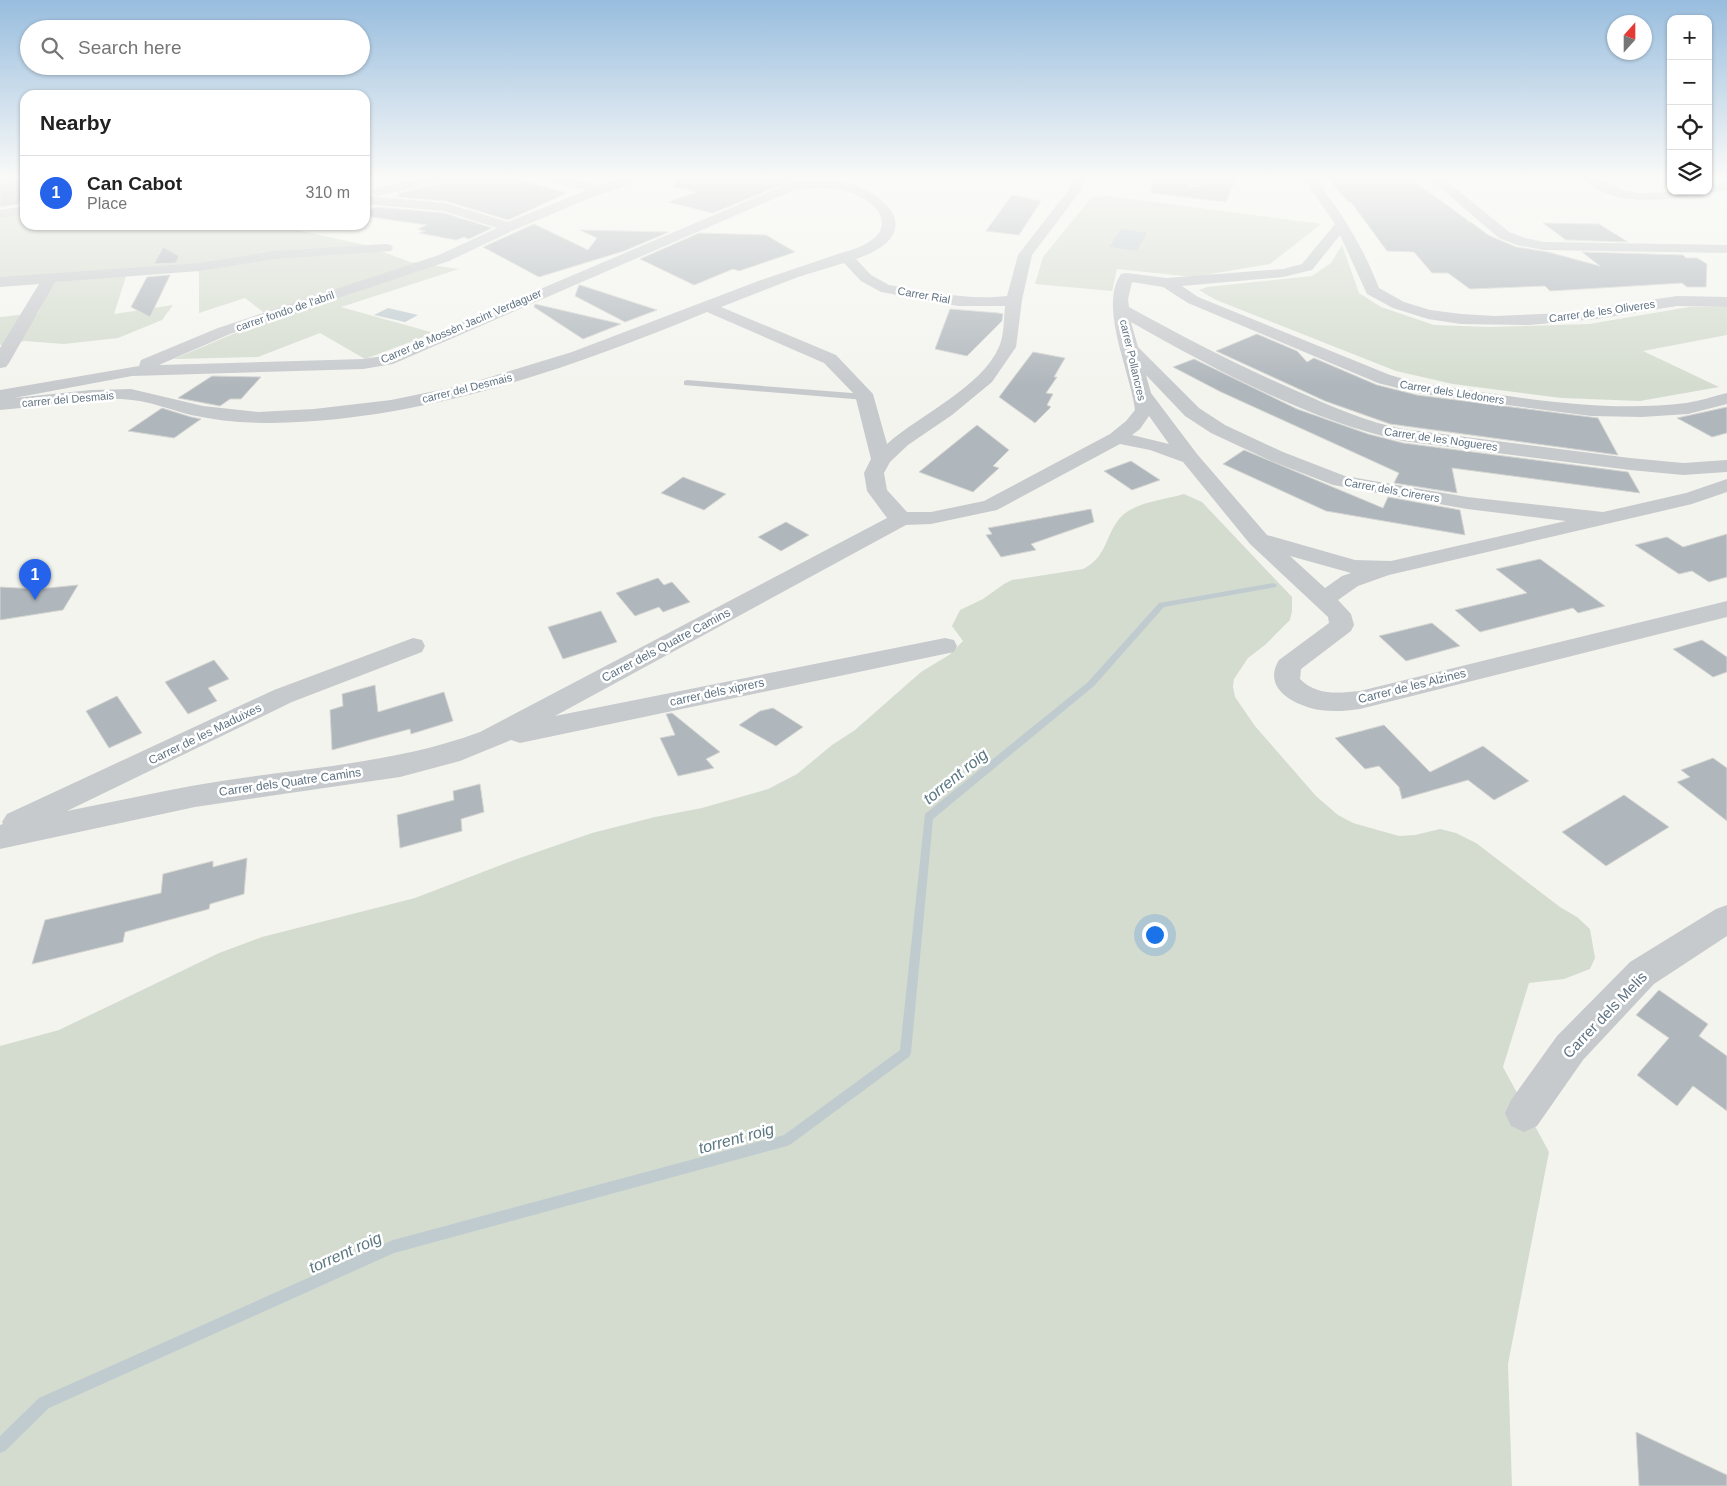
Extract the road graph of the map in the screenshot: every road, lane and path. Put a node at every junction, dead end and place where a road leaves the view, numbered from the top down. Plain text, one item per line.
1 (466, 247) edge
2 (648, 247) edge
3 (867, 247) edge
4 (1031, 247) edge
5 (1324, 247) edge
6 (1353, 247) edge
7 (1626, 247) edge
8 (386, 248) dead end
9 (1727, 249) edge
10 (846, 256) junction
11 (50, 278) junction
12 (0, 282) edge
13 (1167, 283) junction
14 (1014, 300) junction
15 (1727, 302) edge
16 (708, 307) junction
17 (1122, 310) junction
18 (1129, 349) junction
19 (0, 363) edge
20 (132, 371) junction
21 (687, 383) dead end
22 (0, 394) edge
23 (1142, 394) junction
24 (865, 397) junction
25 (1727, 398) edge
26 (0, 404) edge
27 (871, 421) junction
28 (921, 428) junction
29 (1117, 438) junction
30 (1190, 458) junction
31 (881, 459) junction
32 (1727, 466) edge
33 (1727, 485) edge
34 (1605, 518) junction
35 (902, 519) junction
36 (1258, 539) junction
37 (1391, 568) junction
38 (1324, 599) junction
39 (1727, 609) edge
40 (413, 646) dead end
41 (944, 646) dead end
42 (490, 739) junction
43 (0, 831) edge
44 (0, 837) edge
45 (1727, 918) edge
46 (1524, 1113) dead end

1 - 20 street, carrer fondo de l'abril
2 - 20 street, Carrer de Mossèn Jacint Verdaguer
3 - 10 street, Carrer de Mossèn Jacint Verdaguer
4 - 14 street
5 - 13 street, carrer Pollancres
6 - 15 street, Carrer de les Oliveres
7 - 9 street
8 - 11 street
10 - 14 street, Carrer Rial
10 - 16 street, Carrer de Mossèn Jacint Verdaguer
11 - 12 street
11 - 19 street
13 - 17 street, carrer Pollancres
13 - 25 street, Carrer dels Lledoners
14 - 28 street
16 - 24 street
16 - 26 street, carrer del Desmais
17 - 18 street, carrer Pollancres
17 - 32 street, Carrer de les Nogueres
18 - 23 street, carrer Pollancres
18 - 34 street, Carrer dels Cirerers
20 - 22 street, Carrer de Mossèn Jacint Verdaguer
21 - 24 lane
23 - 29 street, carrer Pollancres
23 - 30 street, Carrer de les Alzines
24 - 27 street
27 - 28 street
27 - 31 street
28 - 31 street
29 - 30 street, Carrer de les Alzines
29 - 35 street, carrer Pollancres
30 - 36 street, Carrer de les Alzines
31 - 35 street
33 - 34 street
34 - 37 street
35 - 42 street, Carrer dels Quatre Camins
36 - 37 street
36 - 38 street, Carrer de les Alzines
37 - 38 street
38 - 39 street, Carrer de les Alzines
40 - 43 street, Carrer de les Maduixes
41 - 42 street, carrer dels xiprers
42 - 44 street, Carrer dels Quatre Camins
45 - 46 street, Carrer dels Melis

